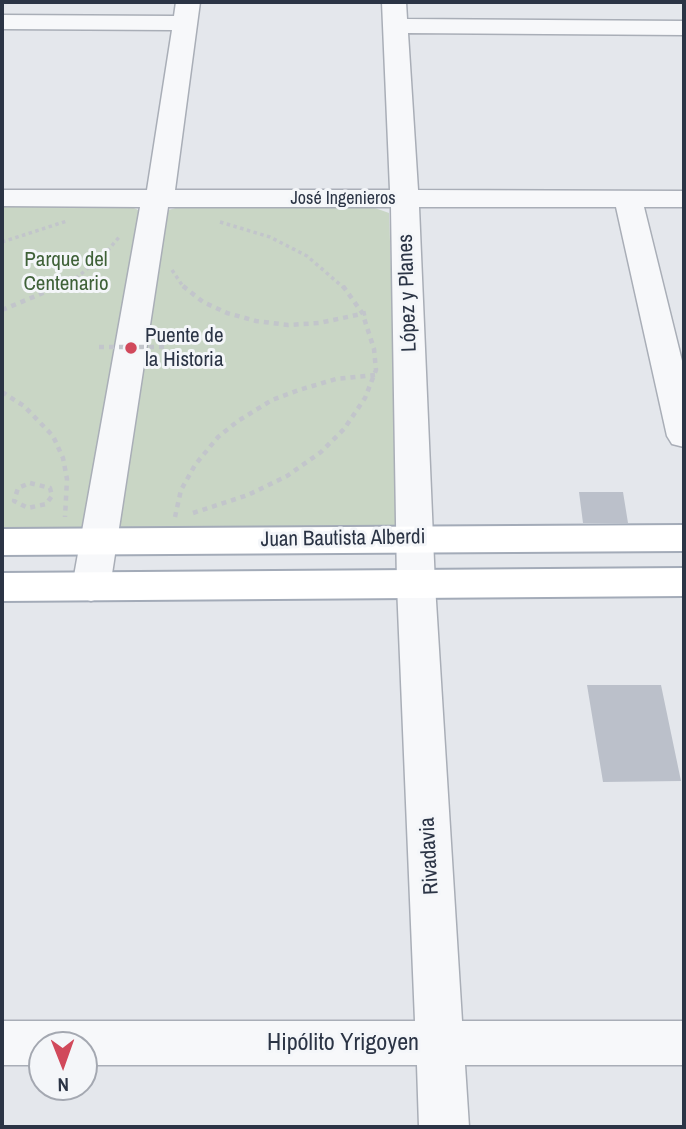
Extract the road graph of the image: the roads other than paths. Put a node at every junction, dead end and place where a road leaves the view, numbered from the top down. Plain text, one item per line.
1 (551, 2) edge
2 (186, 13) edge
3 (395, 14) edge
4 (2, 22) edge
5 (556, 27) junction
6 (684, 28) edge
7 (2, 198) edge
8 (157, 199) junction
9 (628, 199) junction
10 (684, 199) edge
11 (405, 200) junction
12 (679, 393) edge
13 (684, 436) edge
14 (415, 538) junction
15 (684, 538) edge
16 (2, 542) edge
17 (99, 542) junction
18 (684, 582) edge
19 (416, 585) junction
20 (2, 587) edge
21 (92, 587) junction
22 (2, 1043) edge
23 (684, 1043) edge
24 (440, 1044) junction
25 (444, 1127) edge

1 - 5 street
2 - 4 street
2 - 8 street
3 - 5 street
3 - 11 street, López y Planes
5 - 6 street
7 - 8 street, José Ingenieros
8 - 11 street, José Ingenieros
8 - 17 street
9 - 10 street, José Ingenieros
9 - 11 street, José Ingenieros
9 - 12 street
11 - 14 street, López y Planes
12 - 13 street
14 - 15 main road, Juan Bautista Alberdi
14 - 17 main road, Juan Bautista Alberdi
14 - 19 street, López y Planes
16 - 17 main road, Juan Bautista Alberdi
17 - 21 street
18 - 19 main road
19 - 21 main road
19 - 24 street, Rivadavia
20 - 21 main road
22 - 24 street, Hipólito Yrigoyen
23 - 24 street, Hipólito Yrigoyen
24 - 25 street, Rivadavia

